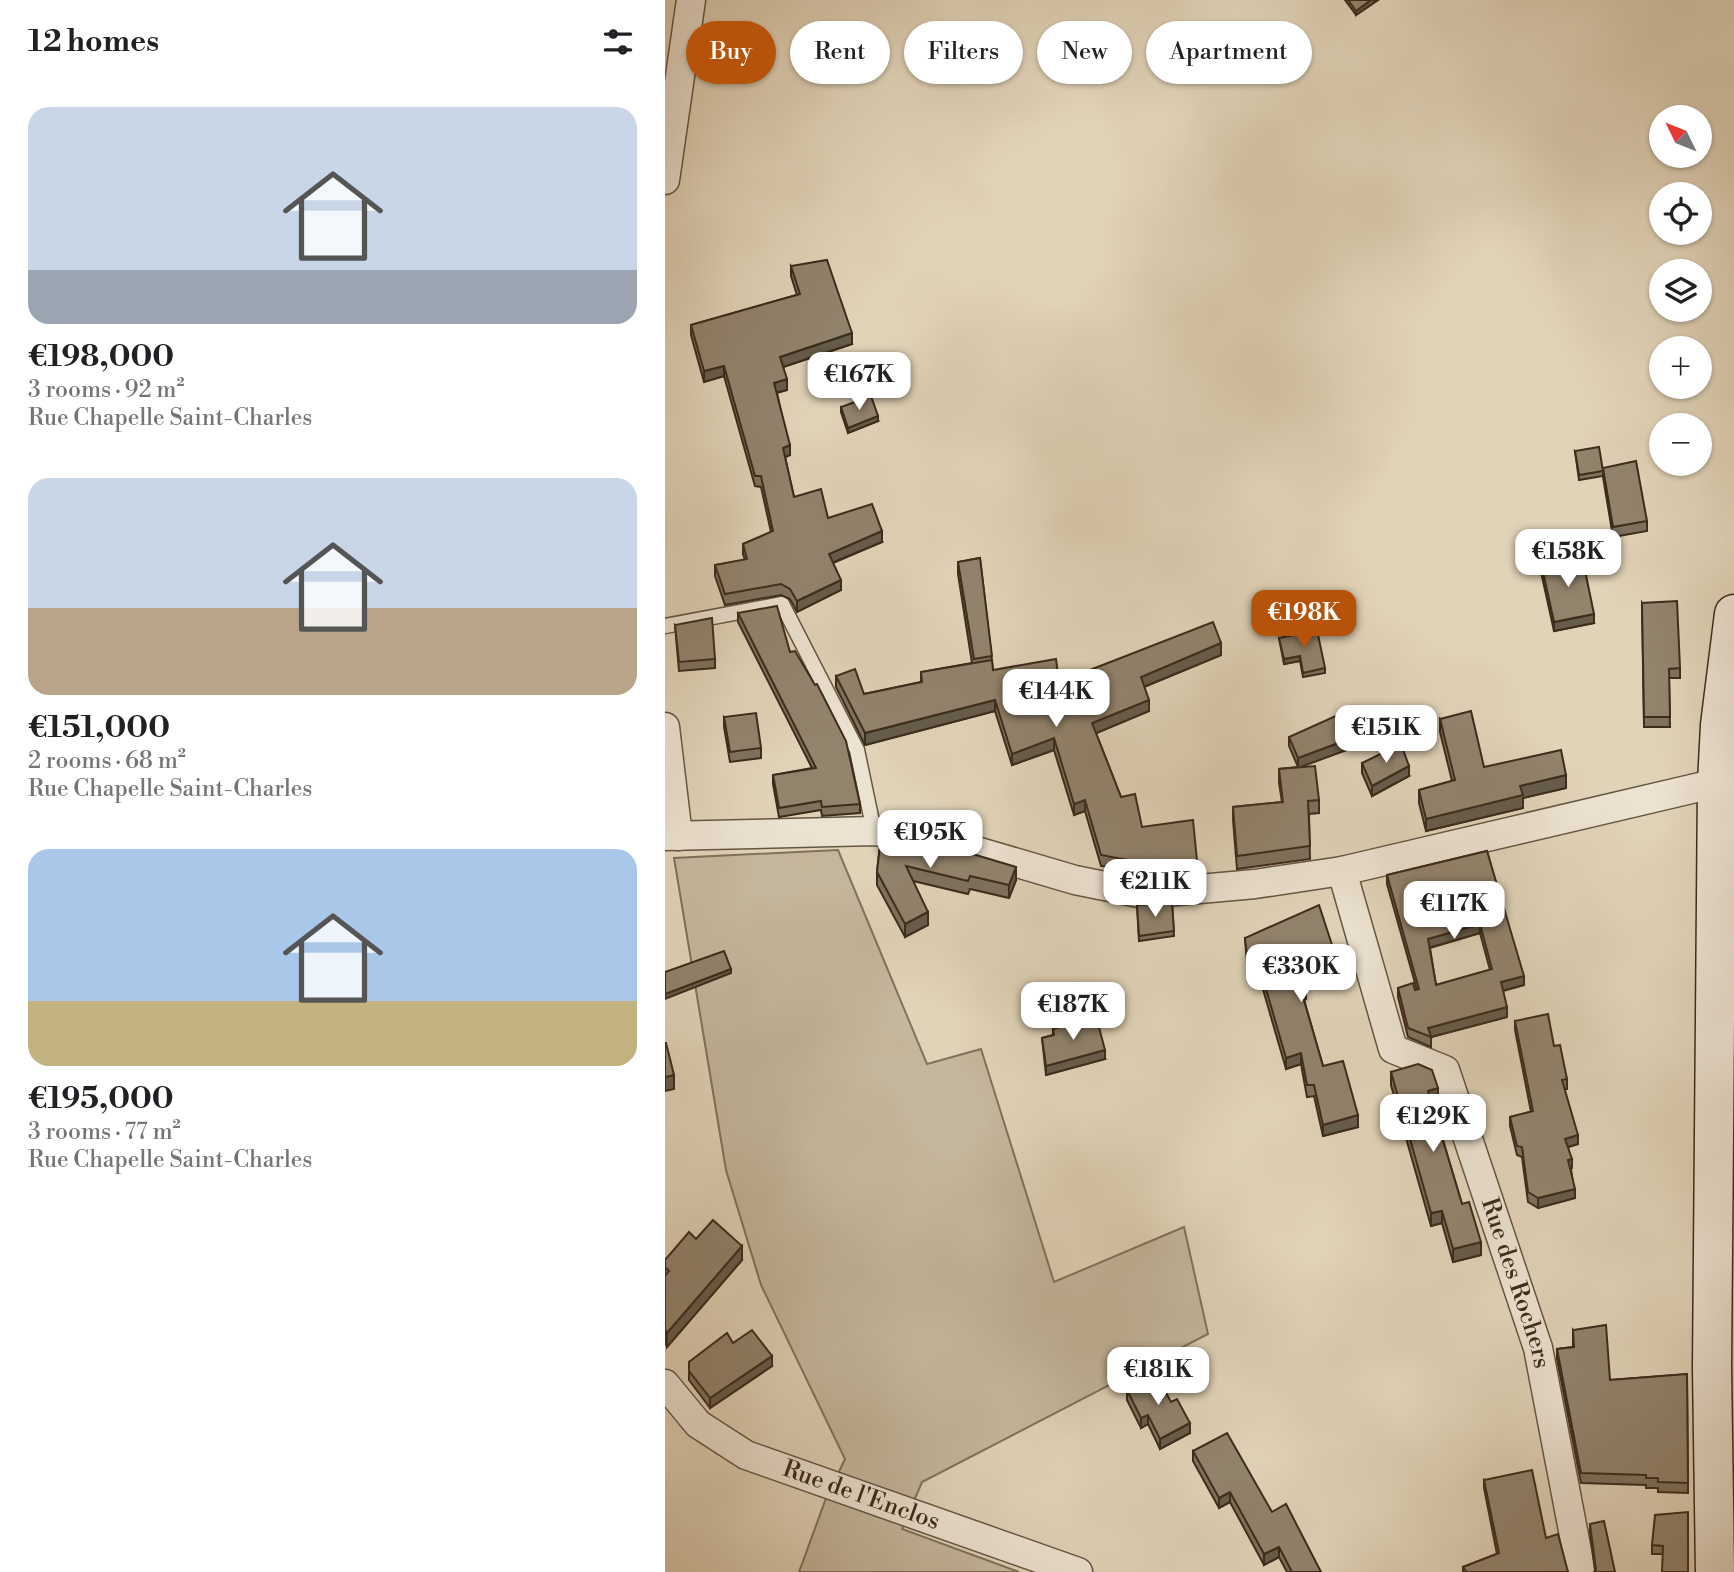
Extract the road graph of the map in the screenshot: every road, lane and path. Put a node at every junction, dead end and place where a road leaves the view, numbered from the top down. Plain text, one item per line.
1 (691, 0) edge
2 (665, 180) edge
3 (1734, 614) edge
4 (665, 626) edge
5 (665, 727) edge
6 (1717, 783) junction
7 (874, 831) junction
8 (671, 836) edge
9 (1342, 871) junction
10 (665, 1384) edge
11 (1078, 1572) edge
12 (1581, 1572) edge
13 (1715, 1572) edge

1 - 2 street
3 - 6 main road
4 - 7 lane
5 - 8 street
6 - 9 street
6 - 13 main road
7 - 8 street
7 - 9 street
9 - 12 street, Rue des Rochers
10 - 11 street, Rue de l'Enclos

